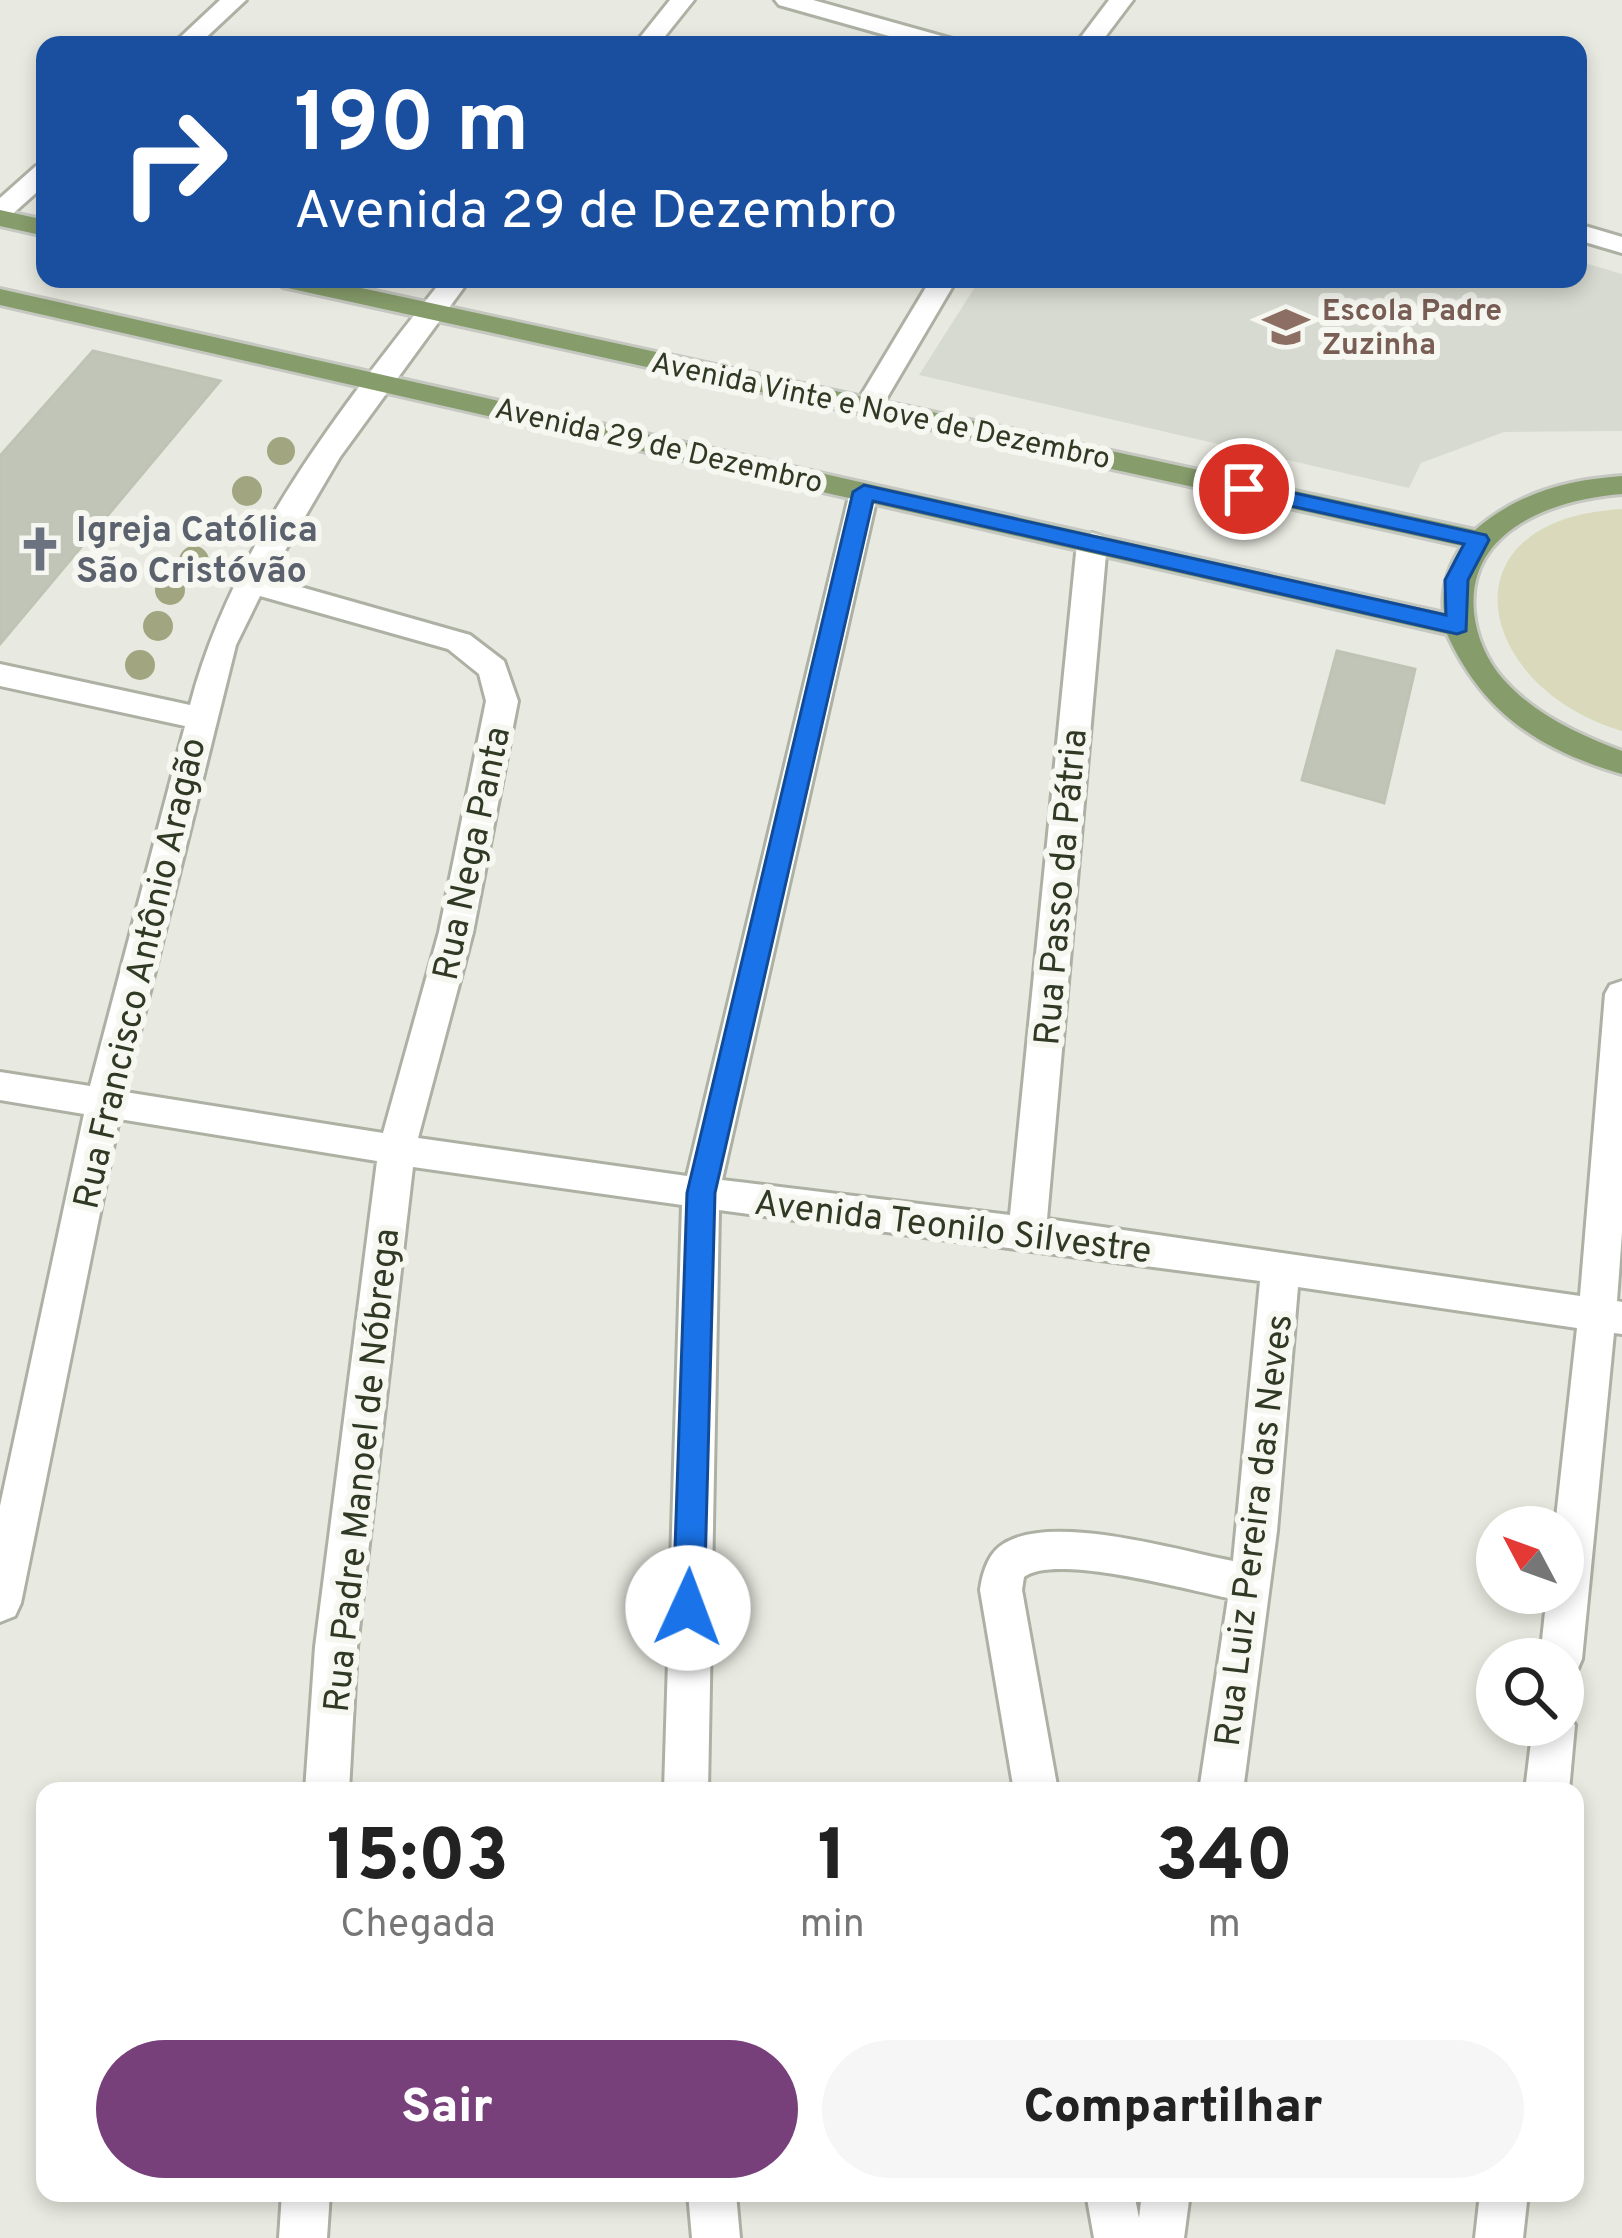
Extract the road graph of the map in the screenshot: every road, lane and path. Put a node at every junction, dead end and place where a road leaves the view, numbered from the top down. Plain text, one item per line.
1 (234, 0) edge
2 (682, 0) edge
3 (787, 0) edge
4 (1121, 0) edge
5 (194, 36) edge
6 (653, 36) edge
7 (916, 36) edge
8 (1094, 36) edge
9 (36, 180) edge
10 (0, 215) edge
11 (36, 225) edge
12 (1587, 235) edge
13 (1622, 245) edge
14 (325, 288) edge
15 (450, 288) edge
16 (939, 288) edge
17 (0, 297) edge
18 (431, 311) junction
19 (376, 381) junction
20 (868, 407) junction
21 (1622, 485) edge
22 (864, 492) junction
23 (1478, 540) junction
24 (1092, 543) junction
25 (250, 583) junction
26 (1457, 626) junction
27 (0, 676) edge
28 (199, 718) junction
29 (1622, 763) edge
30 (1622, 994) edge
31 (0, 1086) edge
32 (104, 1103) junction
33 (397, 1150) junction
34 (701, 1193) junction
35 (1027, 1232) junction
36 (1280, 1269) junction
37 (1610, 1317) edge
38 (1248, 1583) junction
39 (0, 1603) edge
40 (1564, 1638) edge
41 (1551, 1746) edge
42 (328, 1782) edge
43 (686, 1782) edge
44 (1034, 1782) edge
45 (1222, 1782) edge
46 (1547, 1782) edge
47 (305, 2202) edge
48 (713, 2202) edge
49 (1112, 2202) edge
50 (1165, 2202) edge
51 (1503, 2202) edge
52 (304, 2238) edge
53 (716, 2238) edge
54 (1118, 2238) edge
55 (1160, 2238) edge
56 (1499, 2238) edge

1 - 5 street
2 - 6 street
3 - 7 street
4 - 8 street
9 - 10 street
10 - 11 main road
12 - 13 street
14 - 18 main road, Avenida Vinte e Nove de Dezembro
15 - 18 street, Rua Francisco Antônio Aragão
16 - 20 street
17 - 19 main road, Avenida 29 de Dezembro
18 - 19 street, Rua Francisco Antônio Aragão
18 - 20 main road, Avenida Vinte e Nove de Dezembro
19 - 22 main road, Avenida 29 de Dezembro
19 - 25 street, Rua Francisco Antônio Aragão
20 - 23 main road, Avenida Vinte e Nove de Dezembro
21 - 23 main road
22 - 24 main road, Avenida 29 de Dezembro
22 - 34 street
23 - 26 main road
24 - 26 main road, Avenida 29 de Dezembro
24 - 35 street, Rua Passo da Pátria
25 - 28 street, Rua Francisco Antônio Aragão
25 - 33 street, Rua Nega Panta
26 - 29 main road
27 - 28 street
28 - 32 street, Rua Francisco Antônio Aragão
30 - 37 street
31 - 32 street, Avenida Teonilo Silvestre
32 - 33 street, Avenida Teonilo Silvestre
32 - 39 street, Rua Francisco Antônio Aragão
33 - 34 street, Avenida Teonilo Silvestre
33 - 42 street, Rua Padre Manoel de Nóbrega
34 - 35 street, Avenida Teonilo Silvestre
34 - 43 street
35 - 36 street, Avenida Teonilo Silvestre
36 - 37 street, Avenida Teonilo Silvestre
36 - 38 street, Rua Luiz Pereira das Neves
37 - 40 street
38 - 44 street
38 - 45 street, Rua Luiz Pereira das Neves
41 - 46 street
47 - 52 street
48 - 53 street
49 - 54 street
50 - 55 street
51 - 56 street

